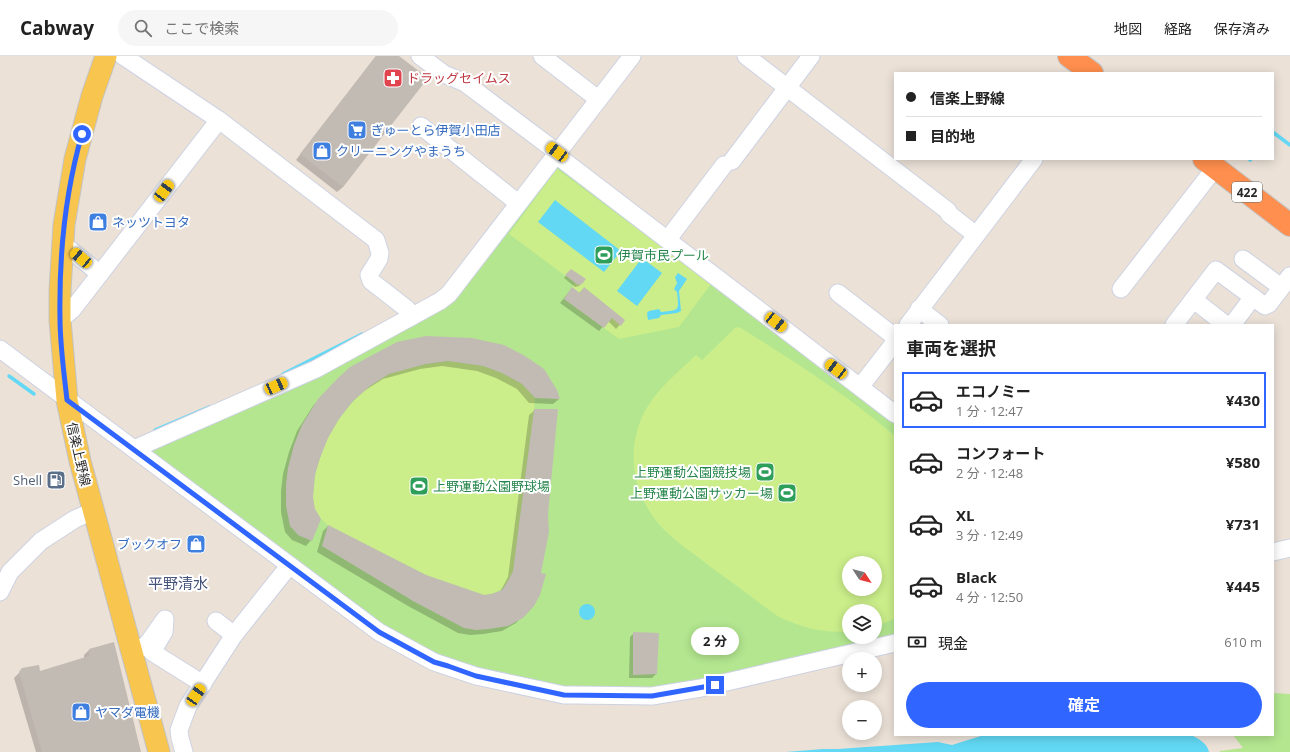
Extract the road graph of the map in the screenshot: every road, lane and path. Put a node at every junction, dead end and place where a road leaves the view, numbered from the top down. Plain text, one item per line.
1 (106, 56) edge
2 (123, 56) edge
3 (420, 56) edge
4 (542, 56) edge
5 (632, 56) edge
6 (746, 56) edge
7 (811, 56) edge
8 (1070, 56) edge
9 (1091, 72) edge
10 (787, 87) junction
11 (598, 99) junction
12 (219, 120) junction
13 (421, 126) dead end
14 (556, 153) junction
15 (1033, 160) edge
16 (1209, 163) edge
17 (518, 203) junction
18 (1290, 225) edge
19 (976, 235) junction
20 (668, 239) junction
21 (63, 244) junction
22 (1243, 258) dead end
23 (100, 274) junction
24 (1286, 282) edge
25 (1121, 289) dead end
26 (838, 293) dead end
27 (1253, 297) junction
28 (1194, 300) junction
29 (920, 309) junction
30 (411, 317) junction
31 (60, 320) junction
32 (909, 324) edge
33 (939, 324) edge
34 (1175, 324) edge
35 (1225, 324) edge
36 (1233, 324) edge
37 (894, 336) edge
38 (894, 343) edge
39 (0, 349) edge
40 (860, 387) junction
41 (67, 400) junction
42 (894, 413) edge
43 (134, 449) junction
44 (93, 511) junction
45 (1290, 548) edge
46 (1274, 552) edge
47 (289, 566) junction
48 (0, 592) edge
49 (216, 621) dead end
50 (234, 635) junction
51 (894, 643) edge
52 (132, 651) junction
53 (204, 684) junction
54 (159, 752) edge
55 (184, 752) edge

1 - 21 main road, 信楽上野線
2 - 12 street
3 - 14 street
4 - 11 street
5 - 11 street
6 - 10 street
7 - 10 street
8 - 9 highway
10 - 19 street
10 - 20 street
11 - 14 street
12 - 23 street
12 - 30 street
13 - 17 street
14 - 17 street
14 - 20 street
15 - 19 street
16 - 18 highway, 422
16 - 25 street
17 - 30 street
19 - 29 street
20 - 40 street
21 - 23 street
21 - 31 main road, 信楽上野線
22 - 24 street
23 - 31 street
24 - 27 street
26 - 37 street
27 - 28 street
27 - 36 street
28 - 34 street
28 - 35 street
29 - 32 street
29 - 33 street
30 - 43 street
31 - 41 main road, 信楽上野線
38 - 40 street
39 - 41 street
40 - 42 street
41 - 43 street
41 - 44 main road, 信楽上野線
43 - 47 street
44 - 48 street
44 - 52 main road, 信楽上野線
45 - 46 street
47 - 50 street
47 - 51 street
49 - 50 street
50 - 53 street
52 - 53 street
52 - 54 main road, 信楽上野線
53 - 55 street

